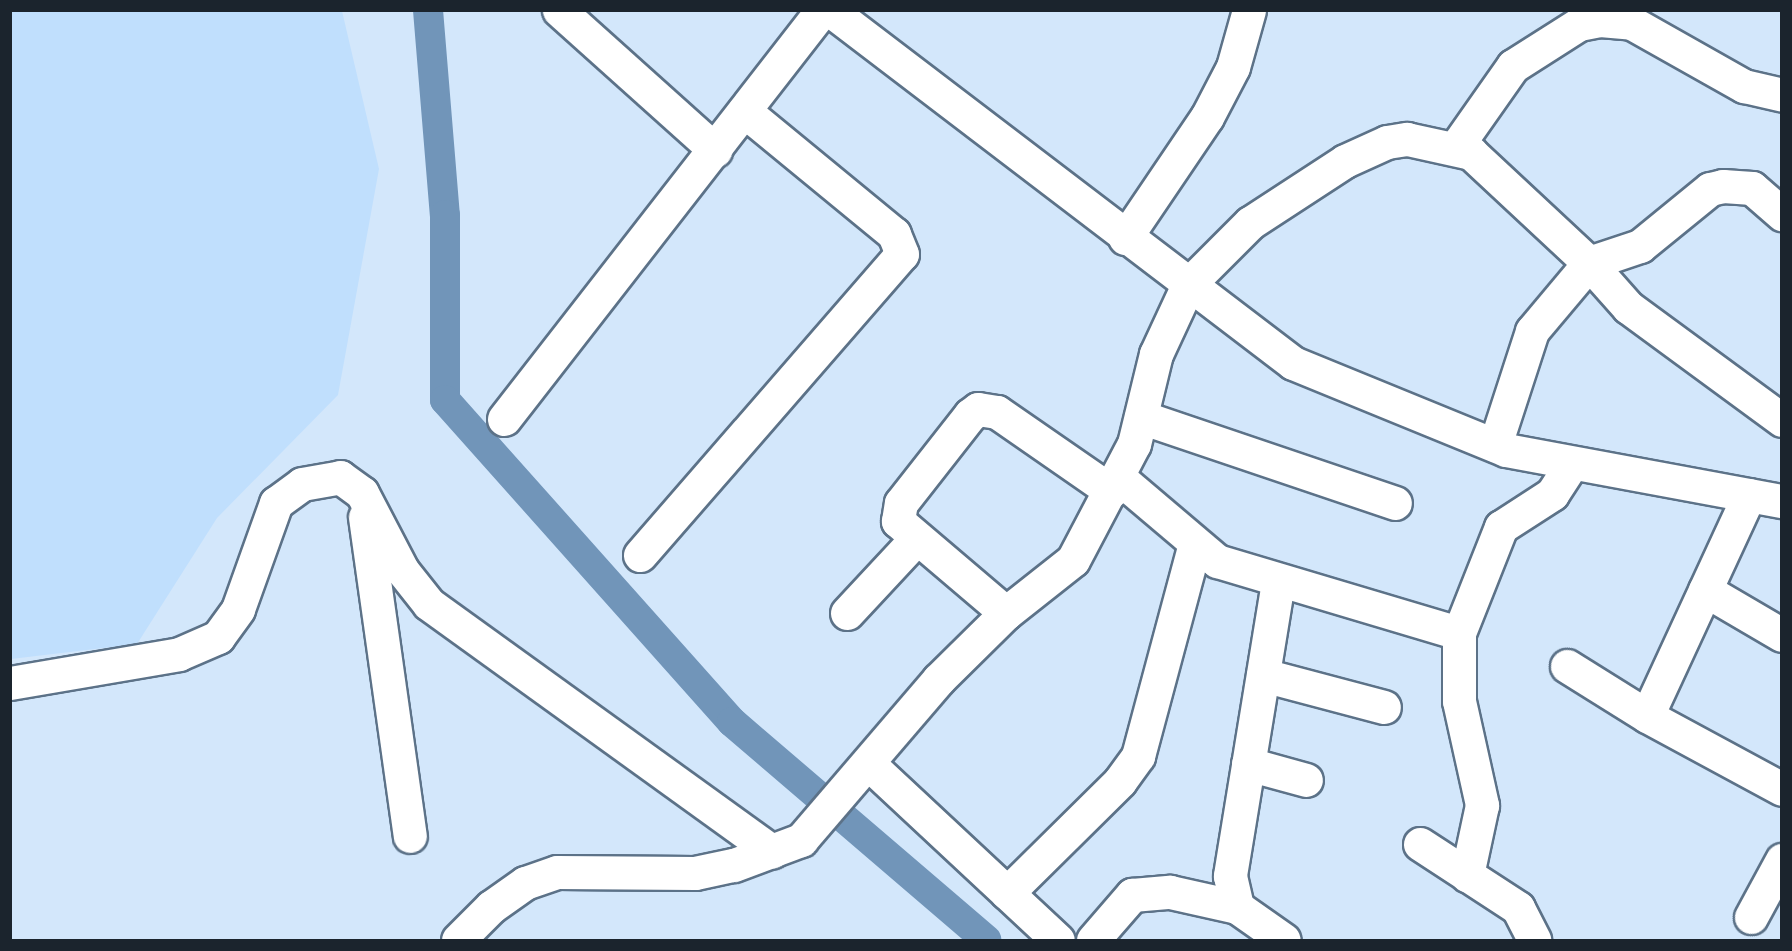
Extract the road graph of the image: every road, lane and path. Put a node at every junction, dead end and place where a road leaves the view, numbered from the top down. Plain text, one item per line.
1 (559, 10) edge
2 (822, 10) edge
3 (830, 10) edge
4 (1249, 10) edge
5 (1611, 15) edge
6 (1782, 95) edge
7 (744, 111) junction
8 (1456, 147) junction
9 (715, 150) junction
10 (1782, 214) edge
11 (1125, 238) junction
12 (1589, 263) junction
13 (1188, 285) junction
14 (1141, 417) junction
15 (504, 419) dead end
16 (1782, 420) edge
17 (1495, 446) junction
18 (1572, 464) junction
19 (1114, 484) junction
20 (362, 493) junction
21 (1749, 495) junction
22 (1782, 501) edge
23 (1395, 503) dead end
24 (915, 540) junction
25 (1194, 547) junction
26 (640, 555) dead end
27 (1278, 582) junction
28 (1705, 590) junction
29 (847, 613) dead end
30 (1006, 613) junction
31 (1459, 633) junction
32 (1782, 635) edge
33 (1567, 666) dead end
34 (1263, 675) junction
35 (10, 683) edge
36 (1384, 707) dead end
37 (1647, 716) junction
38 (1248, 764) junction
39 (861, 773) junction
40 (1306, 780) dead end
41 (1782, 789) edge
42 (410, 836) dead end
43 (1420, 844) dead end
44 (786, 845) junction
45 (1782, 860) edge
46 (1467, 875) junction
47 (1007, 893) junction
48 (1237, 907) junction
49 (1751, 917) dead end
50 (458, 940) edge
51 (1058, 940) edge
52 (1093, 940) edge
53 (1284, 940) edge
54 (1534, 940) edge

1 - 9 street
2 - 7 street
3 - 11 street
4 - 11 street
5 - 6 street
5 - 8 street
7 - 9 street
7 - 26 street
8 - 12 street
8 - 13 street
9 - 15 street
10 - 12 street
11 - 13 street
12 - 16 street
12 - 17 street
13 - 14 street
13 - 17 street
14 - 19 street
14 - 23 street
17 - 18 street
18 - 21 street
18 - 31 street
19 - 24 street
19 - 25 street
19 - 30 street
20 - 35 street
20 - 42 street
20 - 44 street
21 - 22 street
21 - 28 street
24 - 29 street
24 - 30 street
25 - 27 street
25 - 47 street
27 - 31 street
27 - 34 street
28 - 32 street
28 - 37 street
30 - 39 street
31 - 46 street
33 - 37 street
34 - 36 street
34 - 38 street
37 - 41 street
38 - 40 street
38 - 48 street
39 - 44 street
39 - 47 street
43 - 46 street
44 - 50 street
45 - 49 street
46 - 54 street
47 - 51 street
48 - 52 street
48 - 53 street

